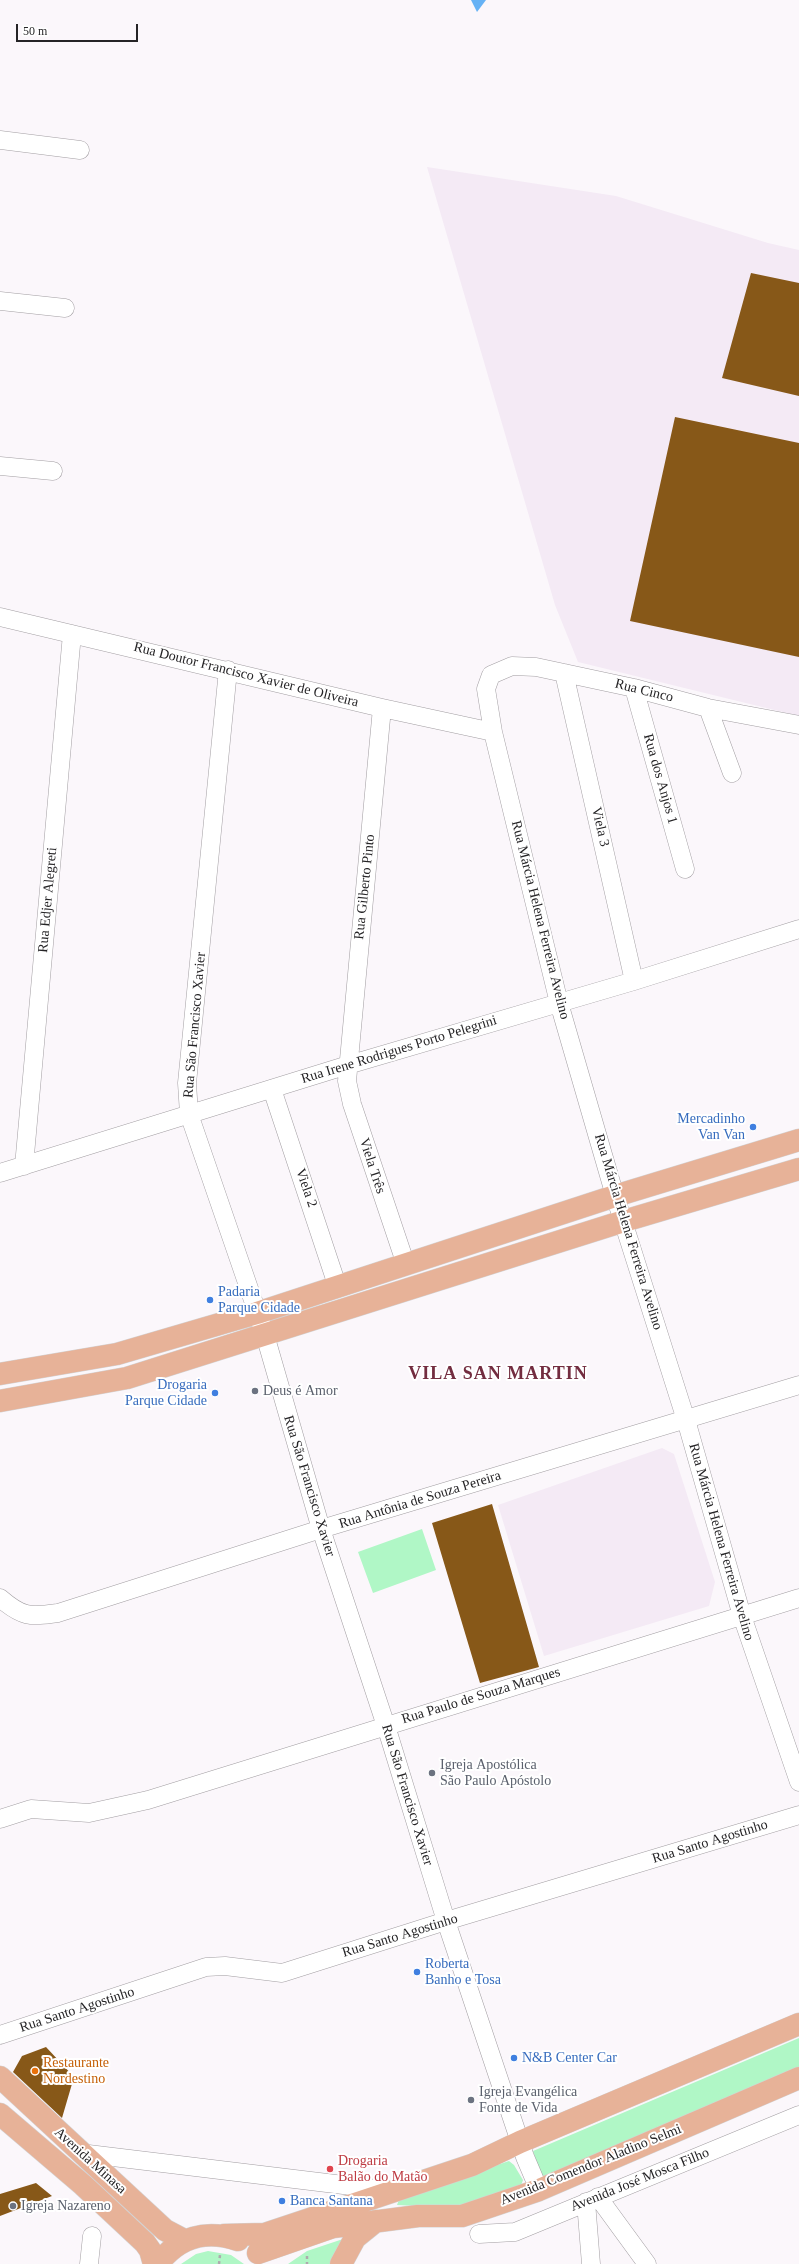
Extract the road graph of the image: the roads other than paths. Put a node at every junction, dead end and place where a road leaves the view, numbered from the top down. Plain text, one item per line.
1 (0, 140) edge
2 (80, 150) dead end
3 (0, 302) edge
4 (65, 308) dead end
5 (0, 466) edge
6 (53, 471) dead end
7 (0, 617) edge
8 (72, 634) junction
9 (228, 670) junction
10 (564, 673) junction
11 (491, 675) joint
12 (634, 688) junction
13 (382, 708) junction
14 (708, 708) junction
15 (799, 725) edge
16 (493, 732) junction
17 (732, 773) dead end
18 (685, 869) dead end
19 (799, 929) edge
20 (634, 981) junction
21 (559, 1003) junction
22 (348, 1065) junction
23 (272, 1089) junction
24 (188, 1114) junction
25 (799, 1140) edge
26 (24, 1166) junction
27 (799, 1169) edge
28 (1, 1172) edge
29 (615, 1196) junction
30 (624, 1221) junction
31 (406, 1266) junction
32 (338, 1288) junction
33 (257, 1313) junction
34 (265, 1335) junction
35 (0, 1374) edge
36 (799, 1385) edge
37 (0, 1401) edge
38 (686, 1420) junction
39 (321, 1529) junction
40 (0, 1598) edge
41 (799, 1598) edge
42 (742, 1616) junction
43 (386, 1726) junction
44 (799, 1782) edge
45 (799, 1815) edge
46 (0, 1819) edge
47 (446, 1921) junction
48 (799, 2024) edge
49 (0, 2035) edge
50 (0, 2077) edge
51 (799, 2078) edge
52 (0, 2114) edge
53 (799, 2115) edge
54 (520, 2142) junction
55 (80, 2152) junction
56 (539, 2190) junction
57 (394, 2191) junction
58 (592, 2199) junction
59 (376, 2221) junction
60 (479, 2234) dead end
61 (92, 2236) dead end
62 (184, 2240) junction
63 (222, 2243) junction
64 (262, 2258) edge
65 (88, 2264) edge
66 (154, 2264) edge
67 (158, 2264) edge
68 (341, 2264) edge
69 (590, 2264) edge
70 (647, 2264) edge

1 - 2 street
3 - 4 street
5 - 6 street
7 - 8 street, Rua Doutor Francisco Xavier de Oliveira
8 - 9 street, Rua Doutor Francisco Xavier de Oliveira
8 - 26 street, Rua Edjer Alegreti
9 - 13 street, Rua Doutor Francisco Xavier de Oliveira
9 - 24 street, Rua São Francisco Xavier
10 - 11 street, Rua Cinco
10 - 12 street, Rua Cinco
10 - 20 street, Viela 3
11 - 16 street, Rua Márcia Helena Ferreira Avelino
12 - 14 street, Rua Cinco
12 - 18 street, Rua dos Anjos 1
13 - 16 street, Rua Doutor Francisco Xavier de Oliveira
13 - 22 street, Rua Gilberto Pinto
14 - 15 street, Rua Cinco
14 - 17 street
16 - 21 street, Rua Márcia Helena Ferreira Avelino
19 - 20 street, Rua Irene Rodrigues Porto Pelegrini
20 - 21 street, Rua Irene Rodrigues Porto Pelegrini
21 - 22 street, Rua Irene Rodrigues Porto Pelegrini
21 - 29 street, Rua Márcia Helena Ferreira Avelino
22 - 23 street, Rua Irene Rodrigues Porto Pelegrini
22 - 31 street, Viela Três
23 - 24 street, Rua Irene Rodrigues Porto Pelegrini
23 - 32 street, Viela 2
24 - 26 street, Rua Irene Rodrigues Porto Pelegrini
24 - 33 street, Rua São Francisco Xavier
25 - 29 main road
26 - 28 street, Rua Irene Rodrigues Porto Pelegrini
27 - 30 main road
29 - 30 street, Rua Márcia Helena Ferreira Avelino
29 - 31 main road
30 - 34 main road
30 - 38 street, Rua Márcia Helena Ferreira Avelino
31 - 32 main road
32 - 33 main road
33 - 34 street, Rua São Francisco Xavier
33 - 35 main road
34 - 37 main road
34 - 39 street, Rua São Francisco Xavier
36 - 38 street, Rua Antônia de Souza Pereira
38 - 39 street, Rua Antônia de Souza Pereira
38 - 42 street, Rua Márcia Helena Ferreira Avelino
39 - 40 street, Rua Antônia de Souza Pereira
39 - 43 street, Rua São Francisco Xavier
41 - 42 street, Rua Paulo de Souza Marques
42 - 43 street, Rua Paulo de Souza Marques
42 - 44 street, Rua Márcia Helena Ferreira Avelino
43 - 46 street, Rua Paulo de Souza Marques
43 - 47 street, Rua São Francisco Xavier
45 - 47 street, Rua Santo Agostinho
47 - 49 street, Rua Santo Agostinho
47 - 54 street, Rua São Francisco Xavier
48 - 54 main road
50 - 55 main road, Avenida Minasa
51 - 56 main road, Avenida Comendor Aladino Selmi
52 - 66 main road, Avenida Minasa
53 - 58 street, Avenida José Mosca Filho
54 - 56 street, Rua São Francisco Xavier
54 - 57 main road
55 - 57 street
55 - 62 main road, Avenida Minasa
56 - 59 main road, Avenida Comendor Aladino Selmi
57 - 63 main road
58 - 60 street, Avenida José Mosca Filho
58 - 69 street
58 - 70 street
59 - 64 main road, Avenida Comendor Aladino Selmi
59 - 68 main road
61 - 65 street
62 - 63 main road
62 - 67 main road
63 - 64 main road

